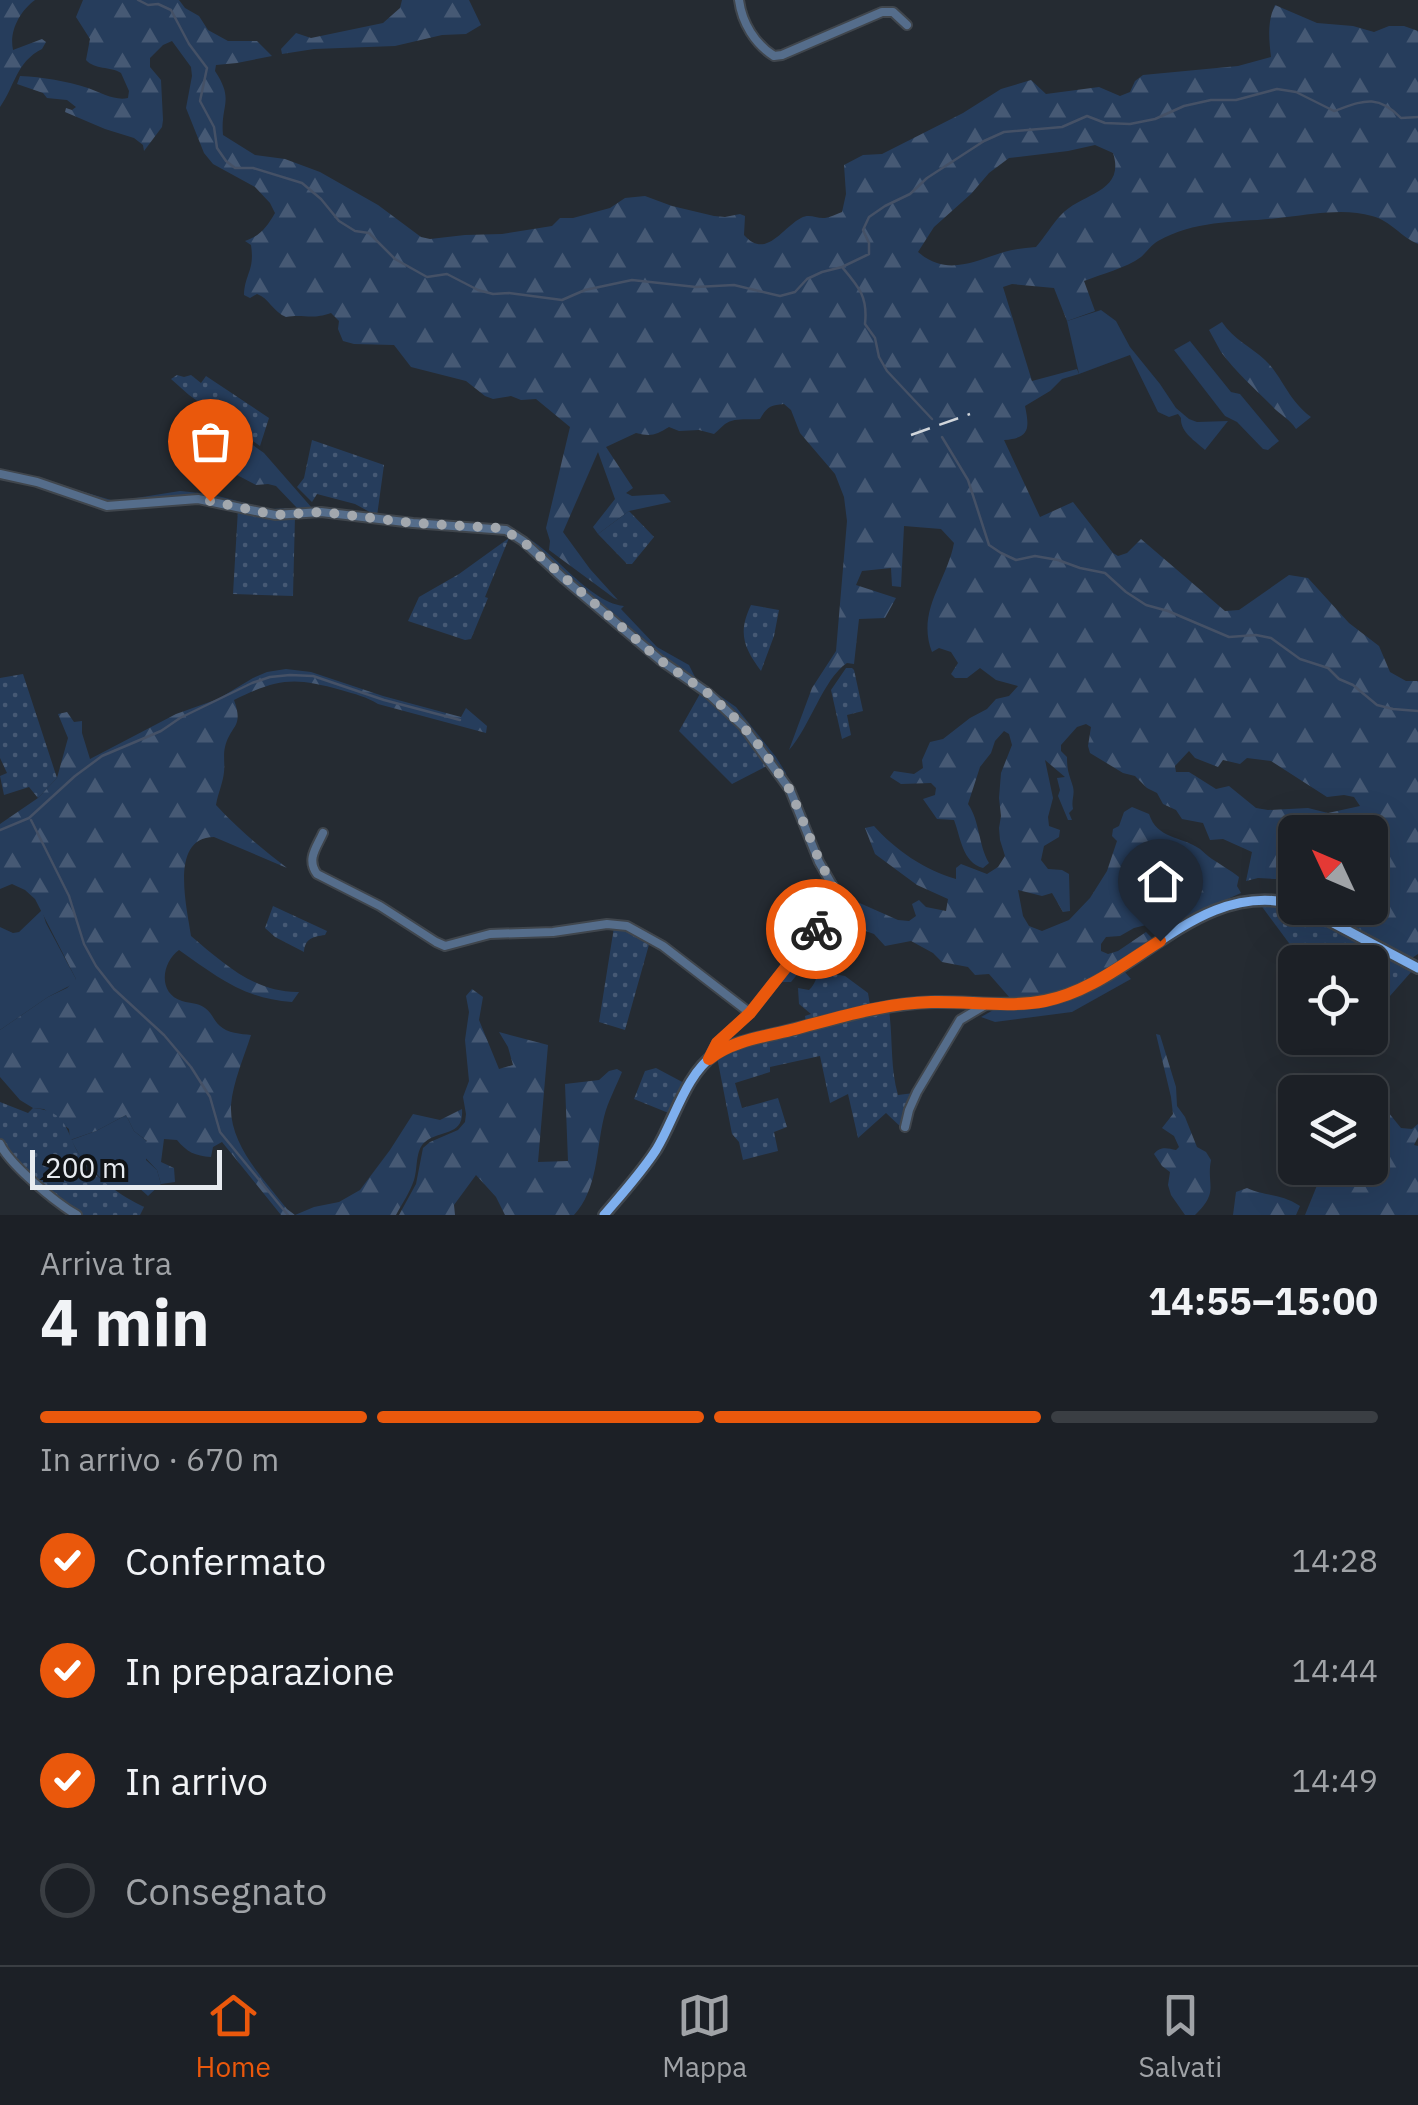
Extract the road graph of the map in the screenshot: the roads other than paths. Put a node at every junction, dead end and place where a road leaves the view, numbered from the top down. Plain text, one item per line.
1 (739, 0) edge
2 (907, 25) dead end
3 (0, 474) edge
4 (323, 833) dead end
5 (1278, 902) edge
6 (1340, 925) edge
7 (1418, 968) edge
8 (987, 1004) junction
9 (750, 1013) junction
10 (709, 1059) junction
11 (905, 1127) dead end
12 (0, 1144) edge
13 (77, 1215) edge
14 (604, 1215) edge

1 - 2 street
3 - 9 street
4 - 9 street
5 - 8 main road
6 - 7 main road
8 - 10 main road
8 - 11 street
9 - 10 street
10 - 14 main road
12 - 13 street

